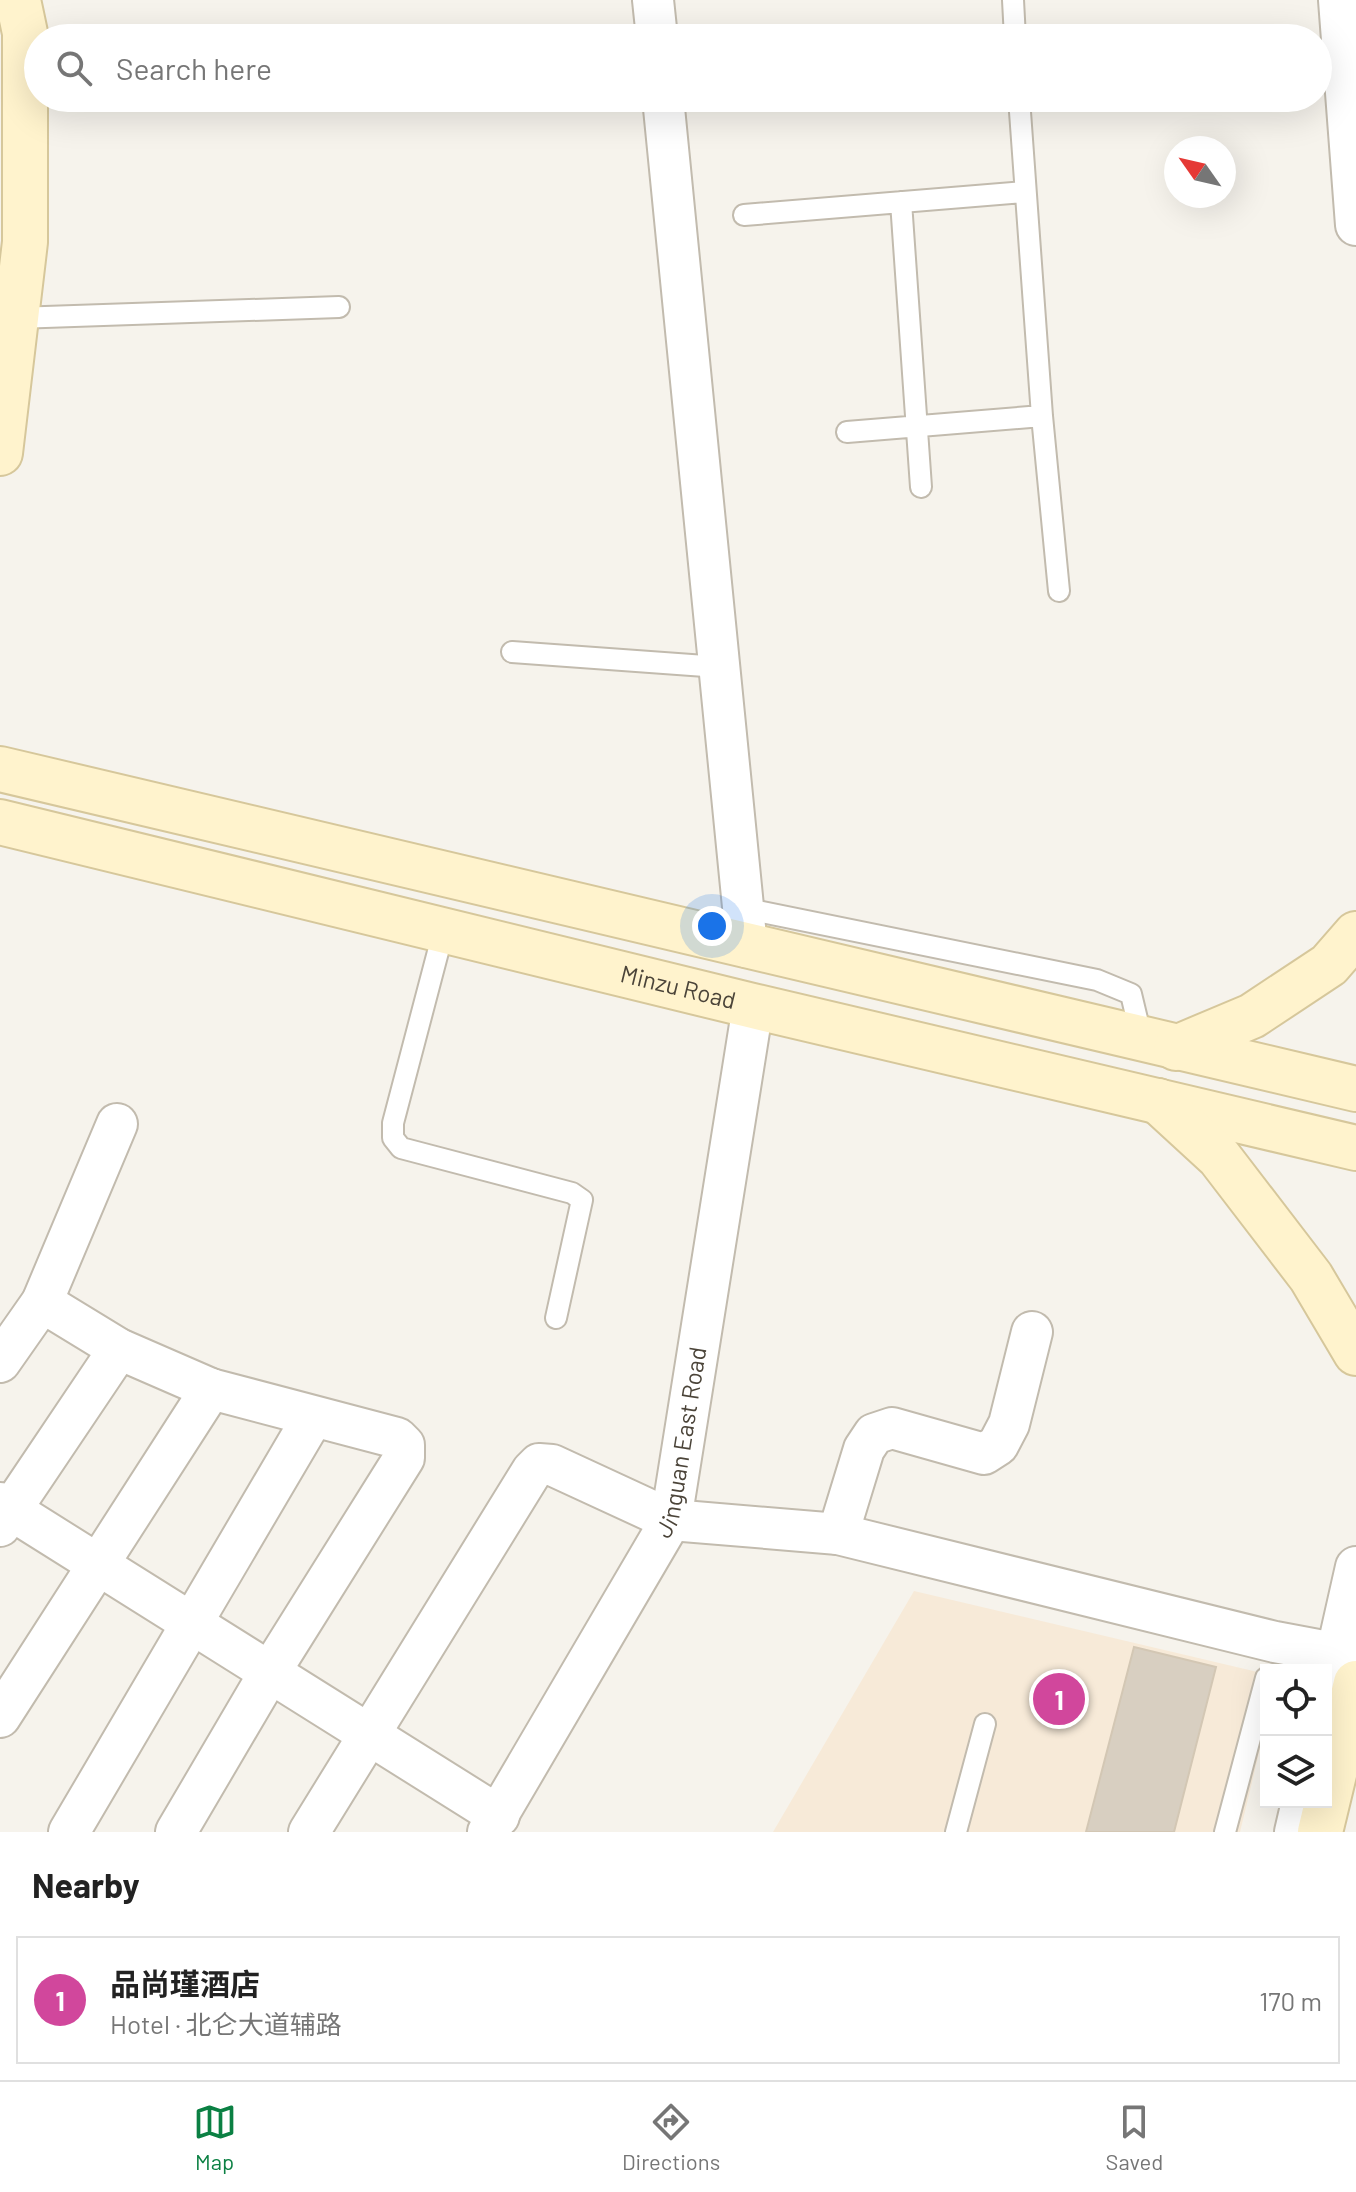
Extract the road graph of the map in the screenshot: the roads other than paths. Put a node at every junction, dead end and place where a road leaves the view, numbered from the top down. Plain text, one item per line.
1 (18, 0) edge
2 (653, 0) edge
3 (1013, 0) edge
4 (1339, 0) edge
5 (656, 24) edge
6 (1014, 24) edge
7 (24, 28) edge
8 (25, 112) edge
9 (664, 112) edge
10 (1020, 112) edge
11 (1025, 192) junction
12 (901, 202) junction
13 (744, 215) dead end
14 (1356, 225) edge
15 (339, 307) dead end
16 (16, 318) junction
17 (1042, 416) junction
18 (915, 426) junction
19 (847, 432) dead end
20 (0, 453) edge
21 (921, 487) dead end
22 (1059, 591) dead end
23 (512, 652) dead end
24 (719, 667) junction
25 (0, 769) edge
26 (0, 822) edge
27 (745, 927) junction
28 (444, 929) junction
29 (1356, 934) edge
30 (753, 1006) junction
31 (1159, 1044) junction
32 (1356, 1089) edge
33 (1156, 1099) junction
34 (117, 1124) dead end
35 (1356, 1148) edge
36 (42, 1302) junction
37 (556, 1318) dead end
38 (1032, 1332) dead end
39 (119, 1349) junction
40 (1356, 1353) edge
41 (0, 1362) edge
42 (211, 1389) junction
43 (313, 1417) junction
44 (3, 1513) edge
45 (671, 1520) junction
46 (838, 1534) junction
47 (98, 1565) junction
48 (1356, 1567) edge
49 (191, 1622) junction
50 (1270, 1663) edge
51 (1350, 1664) edge
52 (270, 1672) junction
53 (1332, 1691) edge
54 (0, 1717) edge
55 (985, 1724) dead end
56 (368, 1734) junction
57 (1301, 1808) edge
58 (494, 1824) edge
59 (69, 1832) edge
60 (176, 1832) edge
61 (309, 1832) edge
62 (956, 1832) edge
63 (1225, 1832) edge
64 (1295, 1832) edge
65 (1320, 1832) edge

1 - 7 main road
2 - 5 street
3 - 6 lane
4 - 14 street
8 - 16 main road
9 - 24 street
10 - 11 lane
11 - 12 lane
11 - 17 lane
12 - 13 lane
12 - 18 lane
15 - 16 lane
16 - 20 main road
17 - 18 lane
17 - 22 lane
18 - 19 lane
18 - 21 lane
23 - 24 lane
24 - 27 street
25 - 27 main road
26 - 28 main road, Minzu Road
27 - 31 main road
28 - 30 main road, Minzu Road
28 - 37 lane
29 - 31 main road
30 - 33 main road, Minzu Road
30 - 45 street, Jinguan East Road
31 - 32 main road
33 - 35 main road, Minzu Road
33 - 40 main road
34 - 36 street
36 - 39 street
36 - 41 street
38 - 46 street
39 - 42 street
39 - 44 street
42 - 43 street
42 - 47 street
43 - 49 street
43 - 52 street
44 - 47 street
45 - 46 street
45 - 56 street
45 - 58 street, Jinguan East Road
46 - 50 street
47 - 49 street
47 - 54 street
48 - 51 street
49 - 52 street
49 - 59 street
50 - 51 street
50 - 63 lane
51 - 53 street
51 - 65 main road
52 - 56 street
52 - 60 street
55 - 62 lane
56 - 58 street
56 - 61 street
57 - 64 street

